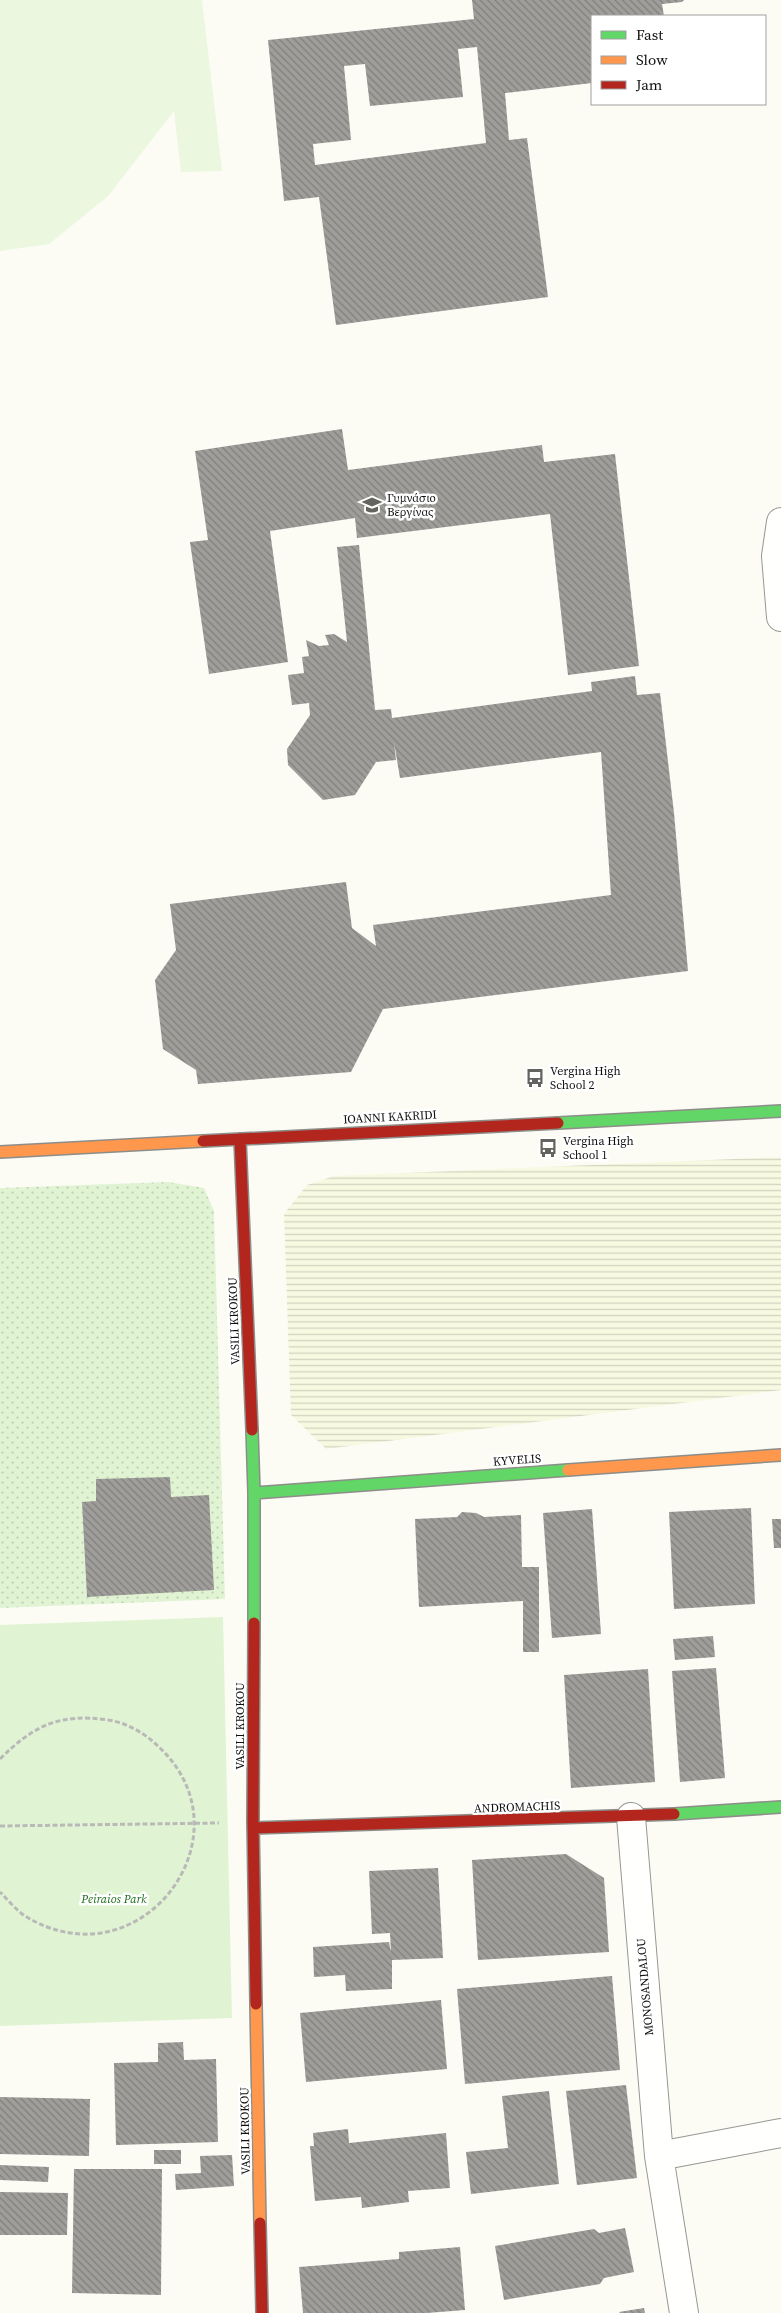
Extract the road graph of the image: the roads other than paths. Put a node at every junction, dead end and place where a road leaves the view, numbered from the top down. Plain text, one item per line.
1 (781, 522) edge
2 (781, 618) edge
3 (781, 1111) edge
4 (240, 1139) junction
5 (0, 1152) edge
6 (781, 1455) edge
7 (254, 1493) junction
8 (781, 1807) edge
9 (631, 1818) junction
10 (253, 1828) junction
11 (781, 2133) edge
12 (659, 2156) junction
13 (262, 2313) edge
14 (684, 2313) edge

1 - 2 street
3 - 4 street, IOANNI KAKRIDI
4 - 5 street, IOANNI KAKRIDI
4 - 7 street, VASILI KROKOU
6 - 7 street, KYVELIS
7 - 10 street, VASILI KROKOU
8 - 9 street, ANDROMACHIS
9 - 10 street, ANDROMACHIS
9 - 12 street, MONOSANDALOU
10 - 13 street, VASILI KROKOU
11 - 12 street
12 - 14 street, MONOSANDALOU

